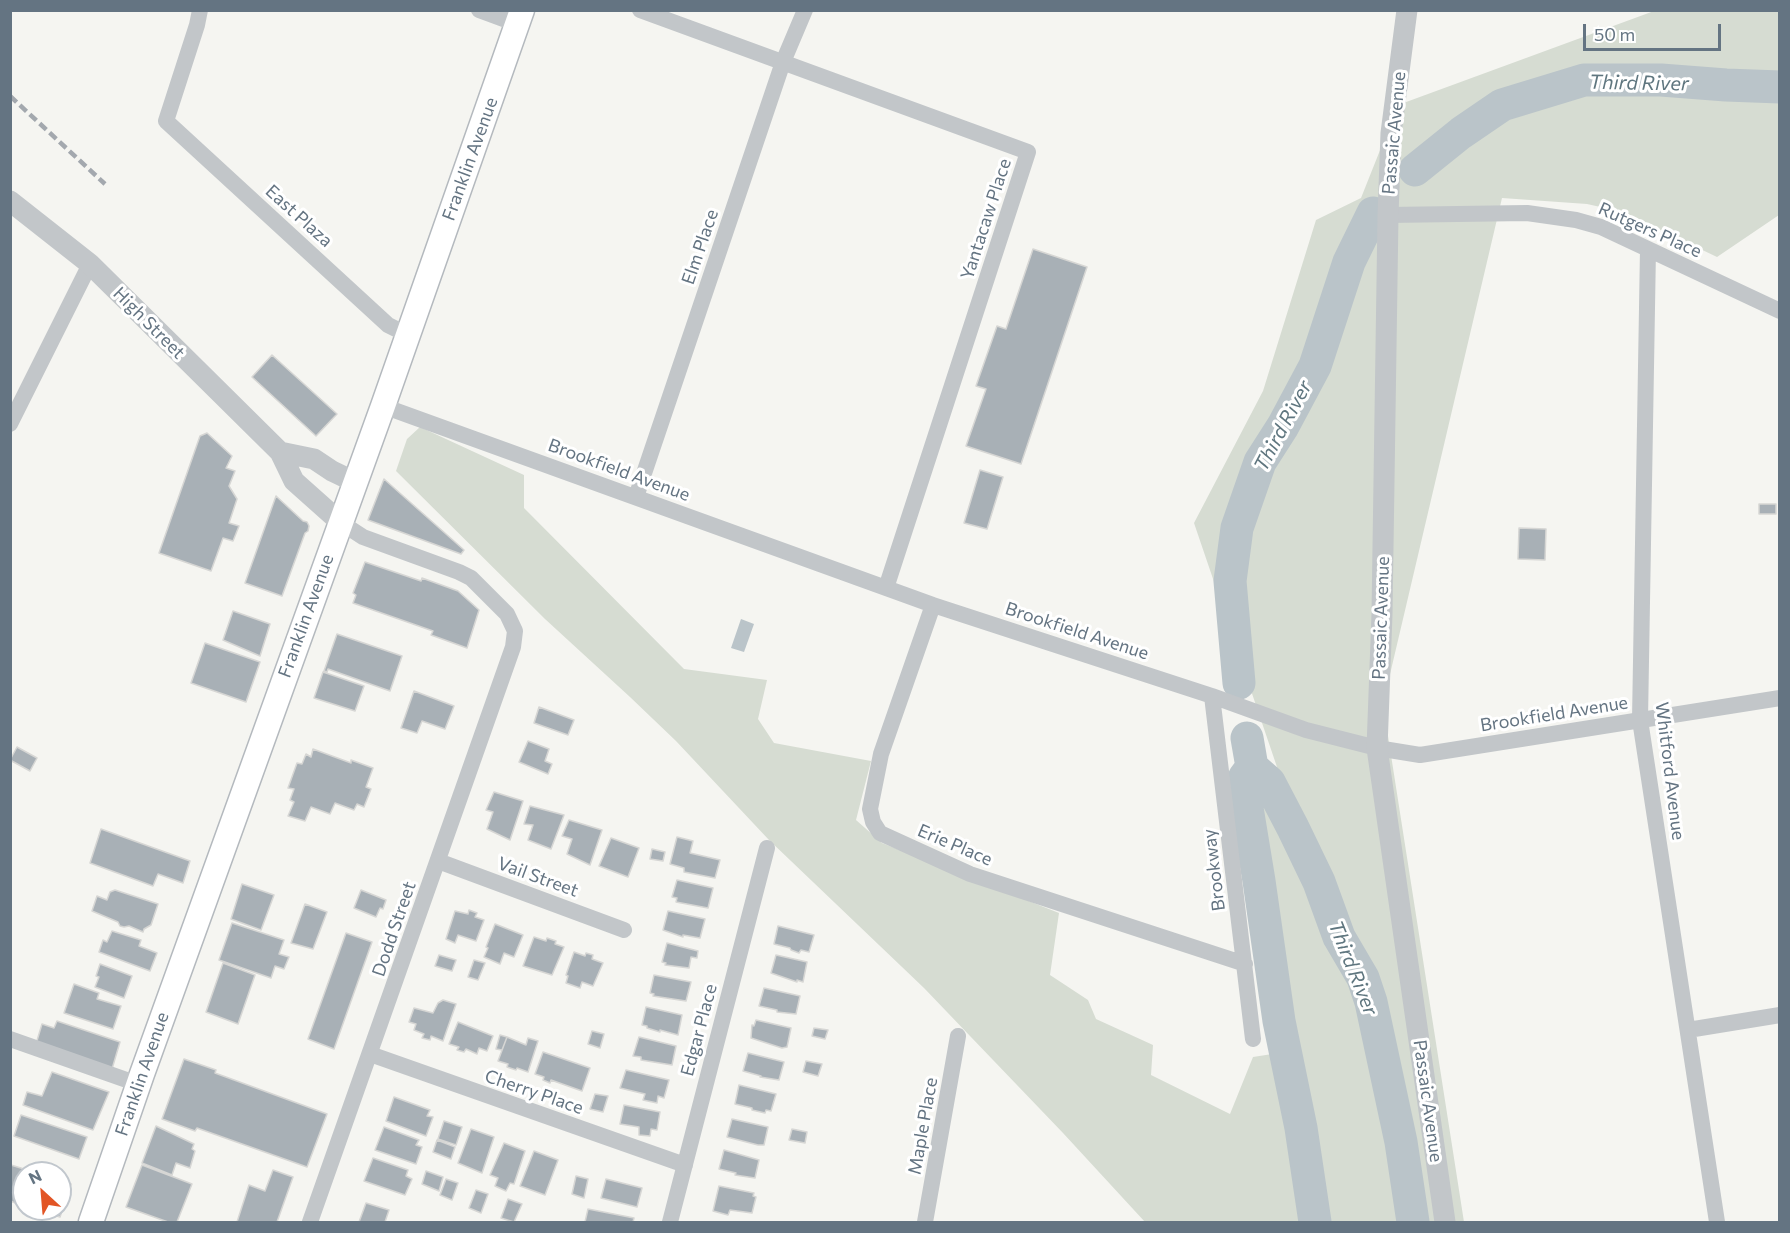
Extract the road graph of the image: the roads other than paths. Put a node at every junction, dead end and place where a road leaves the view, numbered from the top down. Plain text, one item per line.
1 (200, 10) edge
2 (479, 10) edge
3 (640, 10) edge
4 (805, 10) edge
5 (1407, 10) edge
6 (520, 17) edge
7 (783, 62) junction
8 (10, 201) edge
9 (1388, 215) junction
10 (1648, 249) junction
11 (90, 264) junction
12 (1779, 311) edge
13 (408, 334) junction
14 (383, 406) junction
15 (10, 424) edge
16 (280, 452) junction
17 (355, 482) junction
18 (636, 497) junction
19 (340, 522) junction
20 (886, 588) junction
21 (933, 605) junction
22 (1212, 696) junction
23 (1779, 698) edge
24 (1640, 720) junction
25 (1377, 748) junction
26 (767, 848) dead end
27 (438, 861) junction
28 (624, 930) dead end
29 (1245, 964) junction
30 (1779, 1015) edge
31 (1688, 1030) junction
32 (958, 1036) dead end
33 (10, 1039) edge
34 (1253, 1039) dead end
35 (370, 1054) junction
36 (138, 1084) junction
37 (685, 1166) junction
38 (91, 1222) edge
39 (310, 1222) edge
40 (670, 1222) edge
41 (925, 1222) edge
42 (1445, 1222) edge
43 (1717, 1222) edge

1 - 13 street, East Plaza
2 - 6 street
3 - 7 street, Yantacaw Place
4 - 7 street, Elm Place
5 - 9 street, Passaic Avenue
6 - 13 main road, Franklin Avenue
7 - 18 street, Elm Place
7 - 20 street, Yantacaw Place
8 - 11 street, High Street
9 - 10 street, Rutgers Place
9 - 25 street, Passaic Avenue
10 - 12 street, Rutgers Place
10 - 24 street, Whitford Avenue
11 - 15 street
11 - 16 street, High Street
13 - 14 main road, Franklin Avenue
14 - 17 main road, Franklin Avenue
14 - 18 street, Brookfield Avenue
16 - 17 street
16 - 19 street, High Street
17 - 19 main road, Franklin Avenue
18 - 20 street, Brookfield Avenue
19 - 27 street, Dodd Street
19 - 36 main road, Franklin Avenue
20 - 21 street, Brookfield Avenue
21 - 22 street, Brookfield Avenue
21 - 29 street, Erie Place
22 - 25 street, Brookfield Avenue
22 - 29 street, Brookway
23 - 24 street, Brookfield Avenue
24 - 25 street, Brookfield Avenue
24 - 31 street, Whitford Avenue
25 - 42 street, Passaic Avenue
26 - 37 street, Edgar Place
27 - 28 street, Vail Street
27 - 35 street, Dodd Street
29 - 34 street, Brookway
30 - 31 street
31 - 43 street, Whitford Avenue
32 - 41 street, Maple Place
33 - 36 street
35 - 37 street, Cherry Place
35 - 39 street, Dodd Street
36 - 38 main road, Franklin Avenue
37 - 40 street, Edgar Place

